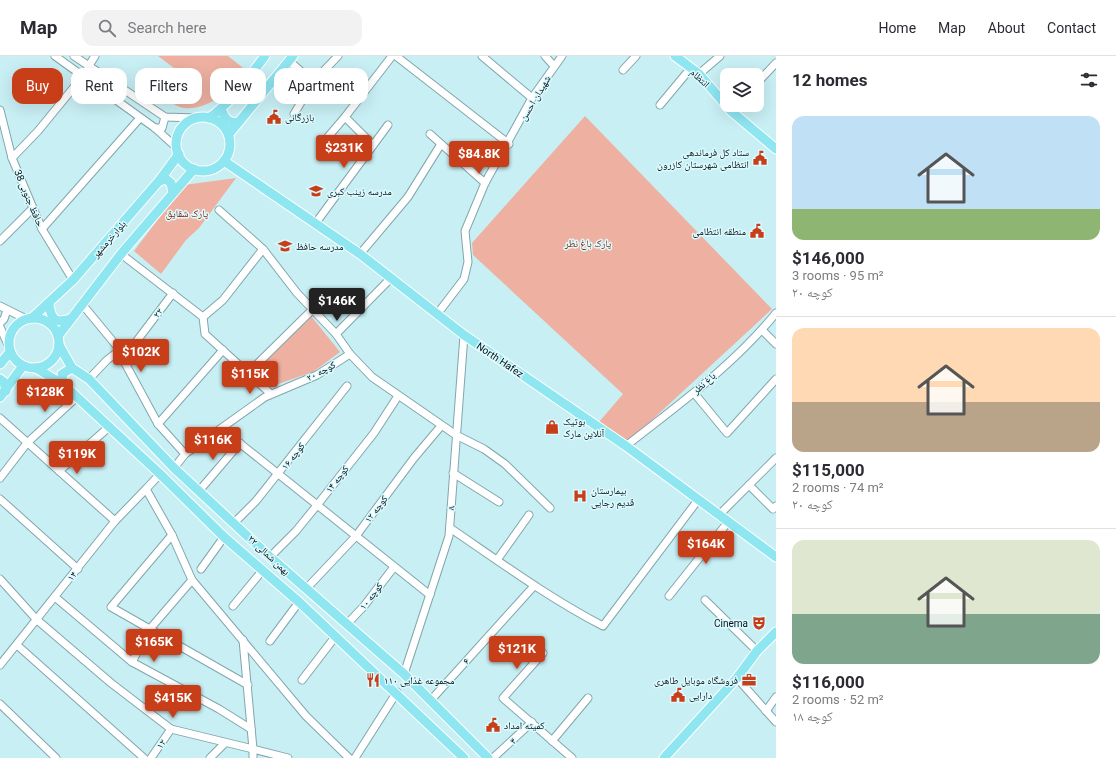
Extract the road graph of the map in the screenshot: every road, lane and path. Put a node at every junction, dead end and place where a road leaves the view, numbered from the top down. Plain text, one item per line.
1 (55, 56) edge
2 (74, 56) edge
3 (95, 56) edge
4 (265, 56) edge
5 (338, 56) edge
6 (392, 56) edge
7 (396, 56) edge
8 (482, 56) edge
9 (545, 56) edge
10 (562, 56) edge
11 (636, 56) edge
12 (675, 56) edge
13 (720, 56) edge
14 (291, 58) edge
15 (776, 63) edge
16 (554, 66) junction
17 (88, 67) junction
18 (72, 68) edge
19 (300, 68) edge
20 (326, 68) edge
21 (690, 69) junction
22 (623, 70) dead end
23 (699, 74) junction
24 (764, 76) edge
25 (71, 91) edge
26 (720, 94) edge
27 (532, 98) junction
28 (121, 104) edge
29 (300, 104) edge
30 (660, 105) dead end
31 (221, 109) junction
32 (0, 110) edge
33 (739, 112) edge
34 (294, 114) dead end
35 (165, 117) junction
36 (345, 117) junction
37 (140, 118) junction
38 (196, 118) junction
39 (209, 118) junction
40 (239, 122) junction
41 (2, 123) edge
42 (388, 125) dead end
43 (155, 128) junction
44 (229, 134) junction
45 (430, 134) dead end
46 (441, 144) junction
47 (509, 144) junction
48 (775, 144) edge
49 (321, 145) dead end
50 (373, 145) junction
51 (178, 151) junction
52 (12, 158) junction
53 (224, 161) junction
54 (194, 169) junction
55 (159, 181) junction
56 (485, 183) junction
57 (173, 194) junction
58 (33, 208) junction
59 (219, 210) dead end
60 (315, 224) junction
61 (42, 229) junction
62 (0, 241) edge
63 (263, 249) junction
64 (121, 254) junction
65 (360, 254) junction
66 (390, 279) junction
67 (73, 280) junction
68 (173, 293) junction
69 (49, 304) junction
70 (82, 304) junction
71 (0, 306) edge
72 (7, 310) junction
73 (312, 310) junction
74 (776, 313) edge
75 (438, 314) junction
76 (203, 317) junction
77 (29, 318) junction
78 (70, 319) junction
79 (0, 323) edge
80 (0, 327) edge
81 (762, 330) junction
82 (336, 334) junction
83 (464, 335) junction
84 (58, 340) junction
85 (776, 344) edge
86 (9, 349) junction
87 (120, 350) junction
88 (222, 350) junction
89 (350, 354) junction
90 (0, 364) edge
91 (23, 366) junction
92 (36, 368) junction
93 (72, 368) junction
94 (248, 373) junction
95 (0, 379) edge
96 (89, 379) junction
97 (776, 380) edge
98 (64, 385) junction
99 (347, 386) dead end
100 (694, 393) junction
101 (3, 394) edge
102 (271, 394) junction
103 (398, 396) junction
104 (77, 397) junction
105 (0, 418) edge
106 (158, 424) junction
107 (109, 426) junction
108 (441, 426) junction
109 (222, 429) junction
110 (456, 435) junction
111 (27, 443) junction
112 (240, 443) junction
113 (626, 446) junction
114 (186, 454) junction
115 (776, 458) edge
116 (174, 468) junction
117 (59, 471) junction
118 (453, 473) junction
119 (160, 474) junction
120 (279, 474) junction
121 (0, 478) edge
122 (749, 485) junction
123 (146, 489) junction
124 (199, 491) junction
125 (0, 499) edge
126 (698, 500) junction
127 (499, 502) dead end
128 (318, 504) junction
129 (776, 506) edge
130 (550, 508) dead end
131 (529, 515) dead end
132 (719, 515) junction
133 (115, 521) junction
134 (728, 522) junction
135 (234, 523) junction
136 (450, 528) junction
137 (172, 534) junction
138 (356, 536) junction
139 (224, 537) junction
140 (270, 557) junction
141 (776, 557) edge
142 (497, 560) junction
143 (394, 567) junction
144 (201, 568) dead end
145 (78, 569) junction
146 (262, 571) junction
147 (0, 579) edge
148 (192, 580) junction
149 (534, 586) junction
150 (306, 589) junction
151 (430, 595) junction
152 (669, 596) dead end
153 (55, 597) junction
154 (705, 600) dead end
155 (299, 602) junction
156 (233, 606) dead end
157 (36, 619) junction
158 (347, 624) junction
159 (149, 630) junction
160 (776, 632) edge
161 (335, 637) junction
162 (242, 640) junction
163 (270, 641) dead end
164 (17, 645) junction
165 (757, 651) junction
166 (543, 653) dead end
167 (132, 662) junction
168 (0, 665) edge
169 (404, 674) junction
170 (737, 678) junction
171 (302, 680) dead end
172 (248, 685) junction
173 (397, 692) junction
174 (776, 697) edge
175 (588, 698) dead end
176 (431, 700) junction
177 (0, 704) edge
178 (766, 711) junction
179 (532, 722) junction
180 (776, 722) edge
181 (171, 729) junction
182 (251, 729) junction
183 (552, 740) junction
184 (224, 744) junction
185 (253, 749) junction
186 (56, 758) edge
187 (144, 758) edge
188 (151, 758) edge
189 (210, 758) edge
190 (253, 758) edge
191 (288, 758) edge
192 (349, 758) edge
193 (355, 758) edge
194 (464, 758) edge
195 (488, 758) edge
196 (493, 758) edge
197 (572, 758) edge
198 (664, 758) edge

1 - 18 street
2 - 17 street
3 - 17 street
4 - 31 main road
5 - 20 street
6 - 36 street
7 - 47 street
8 - 27 street
9 - 16 street
10 - 16 street, شهیدان احسن
11 - 22 street
12 - 21 main road, انتظام
13 - 23 street
14 - 19 street
14 - 40 main road
15 - 24 street
16 - 27 street, شهیدان احسن
17 - 35 street
21 - 23 main road, انتظام
21 - 30 street
23 - 26 main road, انتظام
25 - 52 street
27 - 47 street, شهیدان احسن
28 - 37 street
29 - 34 street
31 - 39 main road
31 - 40 main road
32 - 41 street, حافظ جنوبی 38
33 - 48 main road, انتظام
35 - 38 street
35 - 43 street
36 - 49 street
36 - 50 street
37 - 43 street
37 - 61 street
38 - 39 main road
38 - 51 main road
39 - 44 main road
40 - 44 main road
41 - 52 street, حافظ جنوبی 38
42 - 50 street
43 - 51 street
44 - 53 main road
45 - 46 street
46 - 56 street
46 - 65 street
47 - 56 street, شهیدان احسن
50 - 60 street
51 - 54 main road
51 - 55 main road, بلوارخرمشهر
52 - 58 street, حافظ جنوبی 38
53 - 54 main road
53 - 60 main road, North Hafez
54 - 57 main road, بلوارخرمشهر
55 - 57 main road
55 - 67 main road, بلوارخرمشهر
56 - 75 street, شهیدان احسن
57 - 64 main road, بلوارخرمشهر
58 - 61 street, حافظ جنوبی 38
58 - 62 street
59 - 63 street
60 - 65 main road, North Hafez
61 - 67 street, حافظ جنوبی 38
63 - 73 street
63 - 76 street
64 - 68 street
64 - 70 main road, بلوارخرمشهر
65 - 66 main road, North Hafez
66 - 75 main road, North Hafez
66 - 82 street
67 - 69 main road, بلوارخرمشهر
68 - 76 street
68 - 87 street, ۲۲
69 - 77 main road, بلوارخرمشهر
69 - 78 main road
70 - 78 main road, بلوارخرمشهر
70 - 87 street
71 - 72 street
72 - 77 street
72 - 79 street
73 - 82 street
73 - 94 street
74 - 81 street, باغ نظر
75 - 83 main road, North Hafez
76 - 88 street
77 - 84 main road
77 - 86 main road
78 - 84 main road, بلوارخرمشهر
80 - 86 street
81 - 85 street
81 - 100 street, باغ نظر
82 - 89 street
83 - 110 street, ۸
83 - 113 main road, North Hafez
84 - 92 main road
84 - 93 main road, ۲۲ بهمن شمالی
86 - 90 main road
86 - 91 main road
87 - 96 street, ۲۲
87 - 106 street
88 - 94 street
88 - 106 street
89 - 102 street, کوچه ۲۰
89 - 103 street
91 - 92 main road
91 - 101 main road
92 - 98 main road, ۲۲ بهمن شمالی
93 - 96 main road, ۲۲ بهمن شمالی
93 - 98 main road
94 - 102 street
95 - 101 main road
96 - 116 main road, ۲۲ بهمن شمالی
97 - 100 street
98 - 104 main road, ۲۲ بهمن شمالی
99 - 120 street, کوچه ۱۶
100 - 113 street, باغ نظر
102 - 109 street, کوچه ۲۰
103 - 108 street
103 - 128 street, کوچه ۱۴
104 - 107 main road, ۲۲ بهمن شمالی
104 - 111 street
105 - 111 street
106 - 114 street
107 - 117 street
107 - 119 main road, ۲۲ بهمن شمالی
108 - 110 street
108 - 138 street, کوچه ۱۲
109 - 112 street
109 - 114 street, کوچه ۲۰
110 - 118 street, ۸
110 - 130 street
111 - 117 street
111 - 121 street
112 - 120 street
112 - 124 street
113 - 126 main road, North Hafez
114 - 116 street, کوچه ۲۰
115 - 122 street
116 - 124 main road, ۲۲ بهمن شمالی
117 - 133 street
118 - 127 street
118 - 136 street, ۸
119 - 123 street, ۱۴
119 - 139 main road, ۲۲ بهمن شمالی
120 - 128 street
120 - 135 street, کوچه ۱۶
122 - 129 street
122 - 132 street
123 - 133 street, ۱۴
123 - 137 street
124 - 135 main road, ۲۲ بهمن شمالی
125 - 145 street
126 - 132 main road, North Hafez
126 - 149 street
128 - 138 street
128 - 140 street, کوچه ۱۴
131 - 142 street
132 - 134 main road, North Hafez
133 - 145 street, ۱۴
134 - 141 main road, North Hafez
134 - 152 street
135 - 140 main road, ۲۲ بهمن شمالی
136 - 142 street
136 - 151 street, ۸
137 - 148 street
137 - 159 street
138 - 143 street
138 - 150 street, کوچه ۱۲
139 - 144 street
139 - 146 main road, ۲۲ بهمن شمالی
140 - 150 main road, ۲۲ بهمن شمالی
142 - 149 street
143 - 151 street
143 - 158 street, کوچه ۱۰
145 - 153 street, ۱۴
146 - 155 main road, ۲۲ بهمن شمالی
146 - 156 street
147 - 157 street
148 - 159 street
148 - 162 street
149 - 176 street, ۶
150 - 158 main road, ۲۲ بهمن شمالی
151 - 169 street, ۸
153 - 157 street, ۱۴
153 - 167 street
154 - 165 street
155 - 161 main road, ۲۲ بهمن شمالی
155 - 163 street
157 - 164 street, ۱۴
157 - 181 street
158 - 169 main road, ۲۲ بهمن شمالی
159 - 167 street
159 - 172 street
160 - 165 main road
161 - 171 street
161 - 173 main road, ۲۲ بهمن شمالی
162 - 172 street
162 - 192 street
164 - 168 street, ۱۴
164 - 187 street
165 - 170 main road
166 - 179 street
167 - 182 street
169 - 176 main road, ۲۲ بهمن شمالی
170 - 178 street
170 - 198 main road
172 - 182 street
173 - 193 street
173 - 194 main road, ۲۲ بهمن شمالی
174 - 178 street
175 - 183 street
176 - 195 main road, ۲۲ بهمن شمالی
177 - 186 street
178 - 180 street
179 - 183 street
179 - 196 street, ۴
181 - 184 street
181 - 188 street, ۱۲
182 - 185 street
183 - 197 street
184 - 185 street
184 - 189 street
185 - 190 street
185 - 191 street

